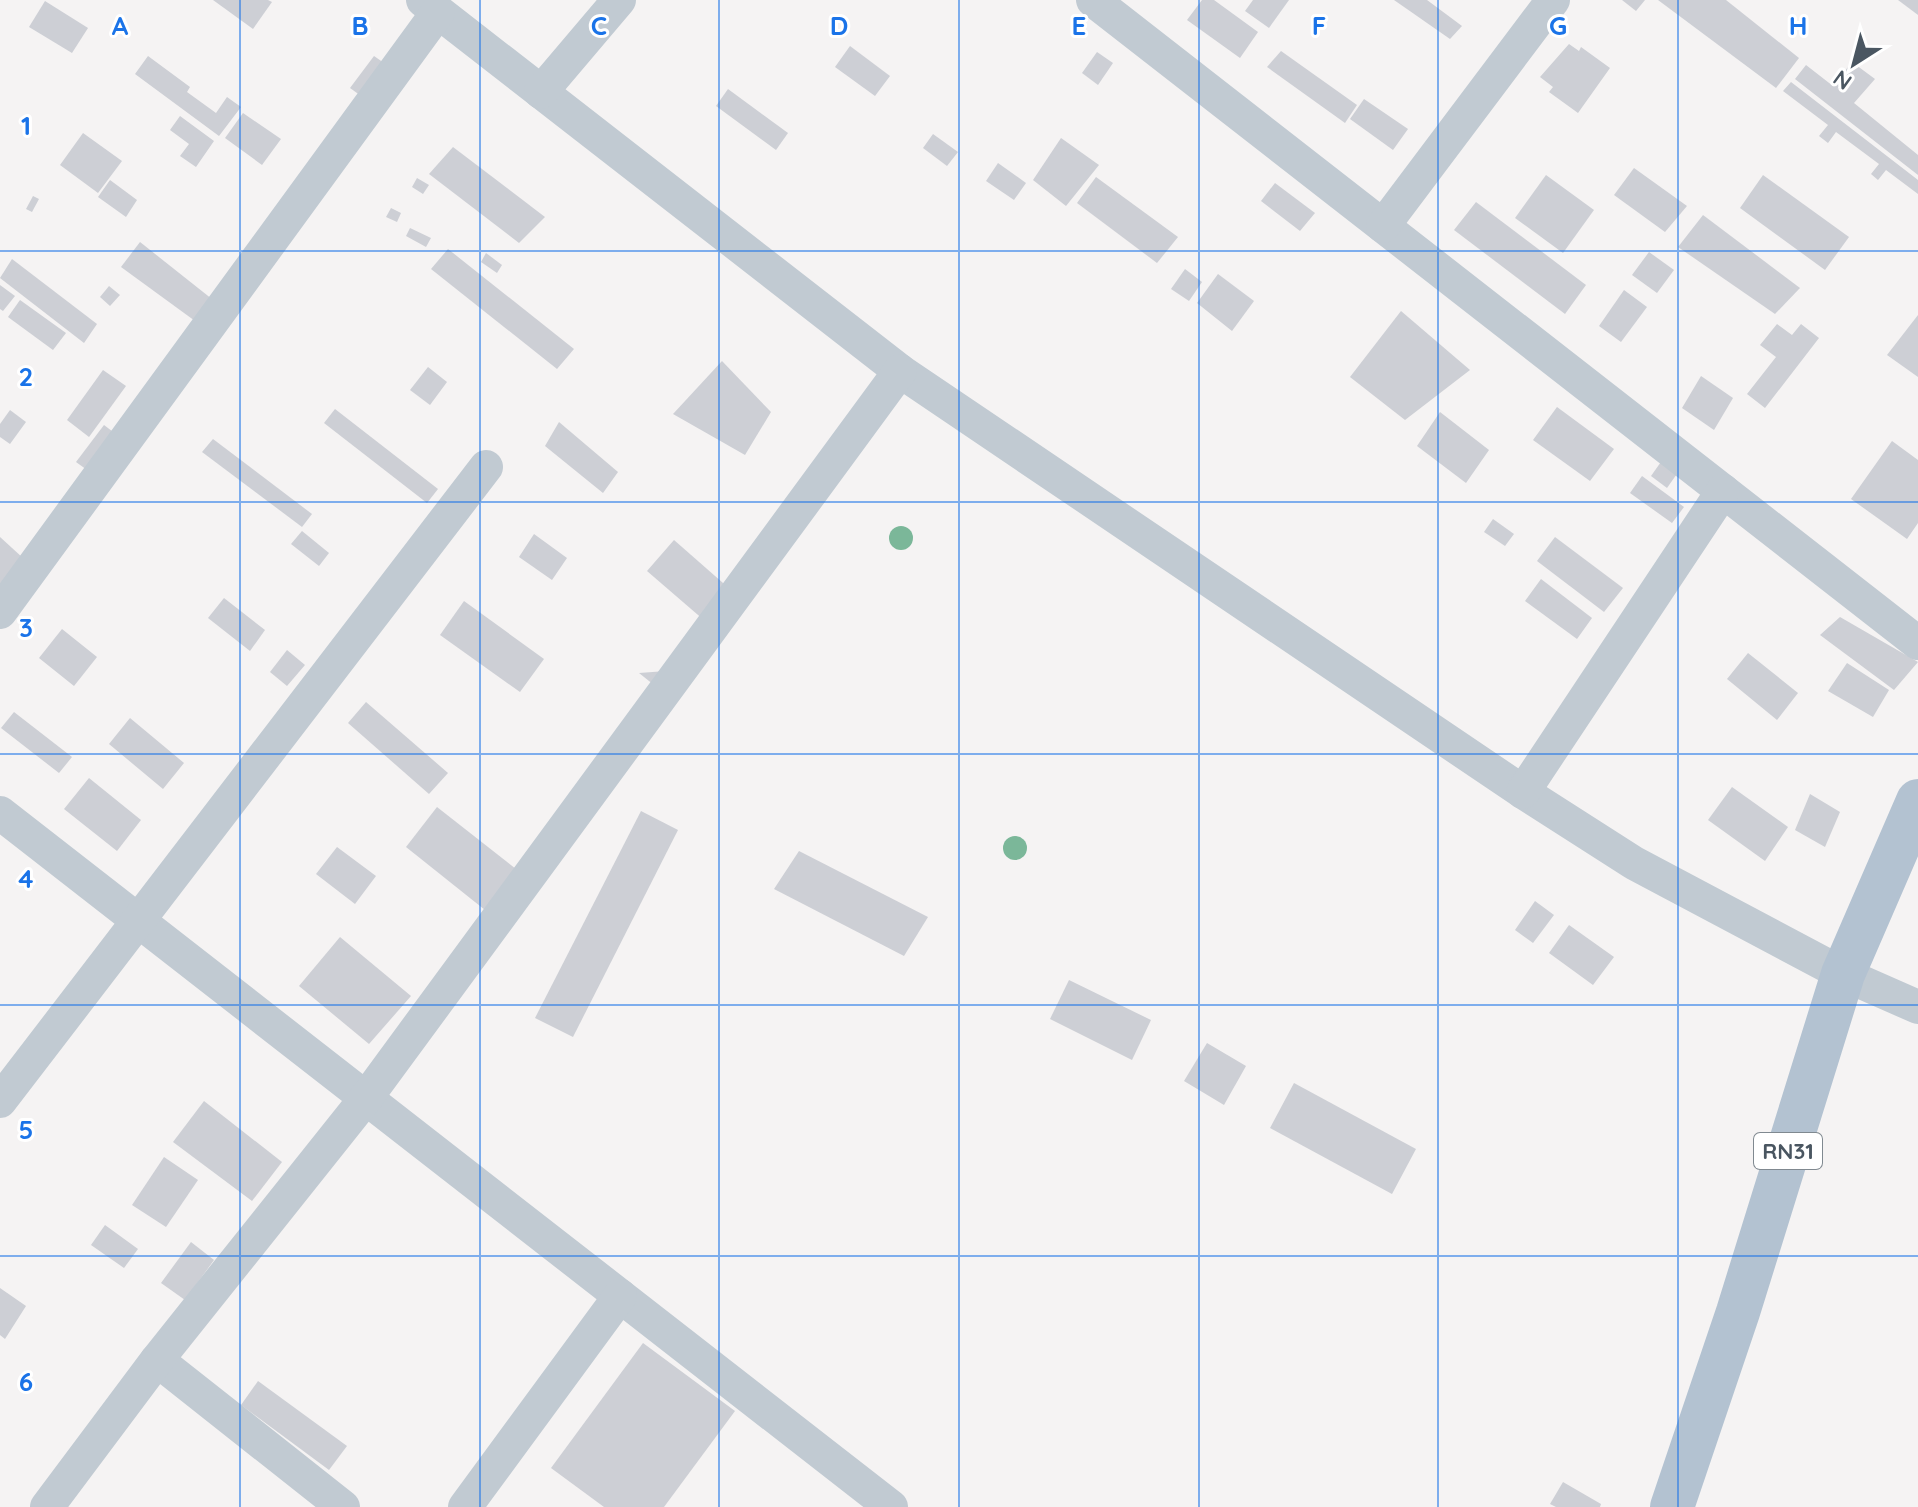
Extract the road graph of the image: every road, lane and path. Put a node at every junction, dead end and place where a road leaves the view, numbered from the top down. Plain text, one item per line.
1 (619, 0) edge
2 (1093, 0) edge
3 (1553, 0) edge
4 (431, 6) edge
5 (541, 92) junction
6 (1383, 226) junction
7 (900, 371) junction
8 (486, 467) dead end
9 (1723, 491) junction
10 (0, 612) edge
11 (1918, 643) edge
12 (1523, 792) junction
13 (1918, 801) edge
14 (0, 813) edge
15 (138, 921) junction
16 (1843, 974) junction
17 (1918, 1007) edge
18 (366, 1098) junction
19 (0, 1101) edge
20 (620, 1296) junction
21 (157, 1360) junction
22 (47, 1507) edge
23 (343, 1507) edge
24 (465, 1507) edge
25 (891, 1507) edge
26 (1672, 1507) edge

1 - 5 street
2 - 6 street
3 - 6 street
4 - 5 street
4 - 10 street
5 - 7 street
6 - 9 street
7 - 12 street
7 - 18 street
8 - 15 street
9 - 11 street
9 - 12 street
12 - 16 street
13 - 16 main road, RN31
14 - 15 street
15 - 18 street
15 - 19 street
16 - 17 street
16 - 26 main road, RN31
18 - 20 street
18 - 21 street
20 - 24 street
20 - 25 street
21 - 22 street
21 - 23 street

